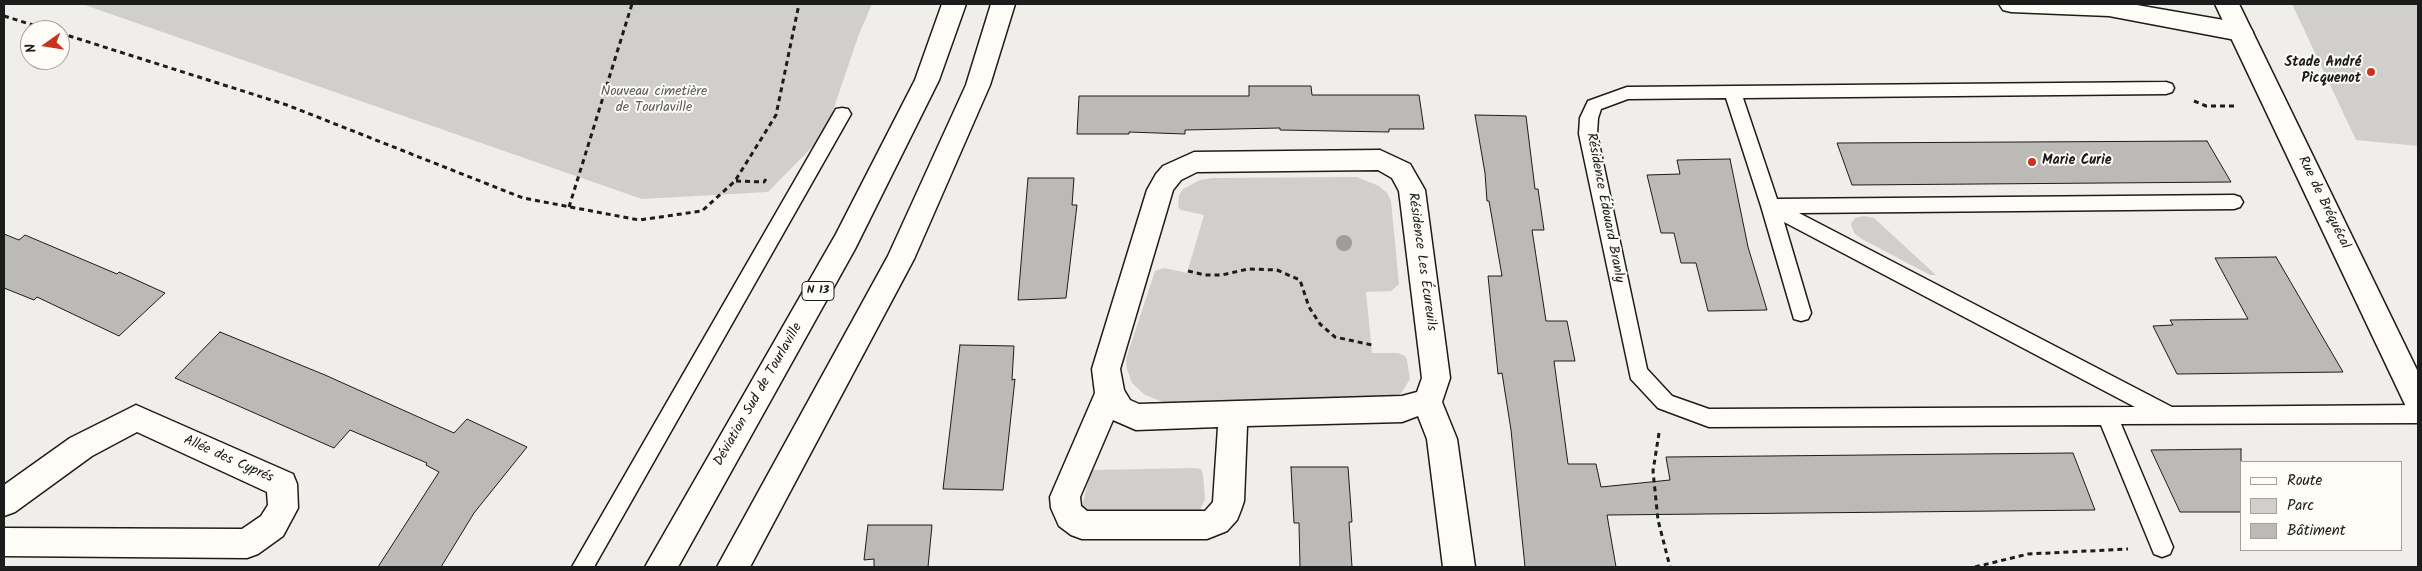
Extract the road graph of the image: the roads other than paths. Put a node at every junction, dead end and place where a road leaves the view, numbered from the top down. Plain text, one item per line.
1 (954, 4) edge
2 (1003, 4) edge
3 (2011, 4) edge
4 (2135, 4) edge
5 (2227, 4) edge
6 (2109, 8) junction
7 (2241, 32) junction
8 (2166, 88) road end
9 (1732, 92) junction
10 (842, 114) dead end
11 (2234, 202) dead end
12 (1770, 206) junction
13 (1802, 313) dead end
14 (1110, 393) junction
15 (1427, 401) junction
16 (2418, 402) edge
17 (1233, 414) junction
18 (2418, 414) edge
19 (2107, 416) junction
20 (2171, 416) junction
21 (4, 502) edge
22 (4, 542) edge
23 (2162, 547) road end
24 (583, 567) edge
25 (661, 567) edge
26 (733, 567) edge
27 (1459, 567) edge

1 - 25 main road, Déviation Sud de Tourlaville / N 13
2 - 26 main road
3 - 6 main road
4 - 6 main road
5 - 7 main road, Rue de Bréquécal
6 - 7 main road
7 - 16 main road, Rue de Bréquécal
8 - 9 lane, Résidence Édouard Branly
9 - 12 lane
9 - 19 lane, Résidence Édouard Branly
10 - 24 lane
11 - 12 lane
12 - 13 lane
12 - 20 lane
14 - 15 main road, Résidence Les Écureuils
14 - 17 main road
14 - 17 main road
15 - 17 main road
15 - 27 main road
18 - 20 lane
19 - 20 lane
19 - 23 lane
21 - 22 main road, Allée des Cyprés

